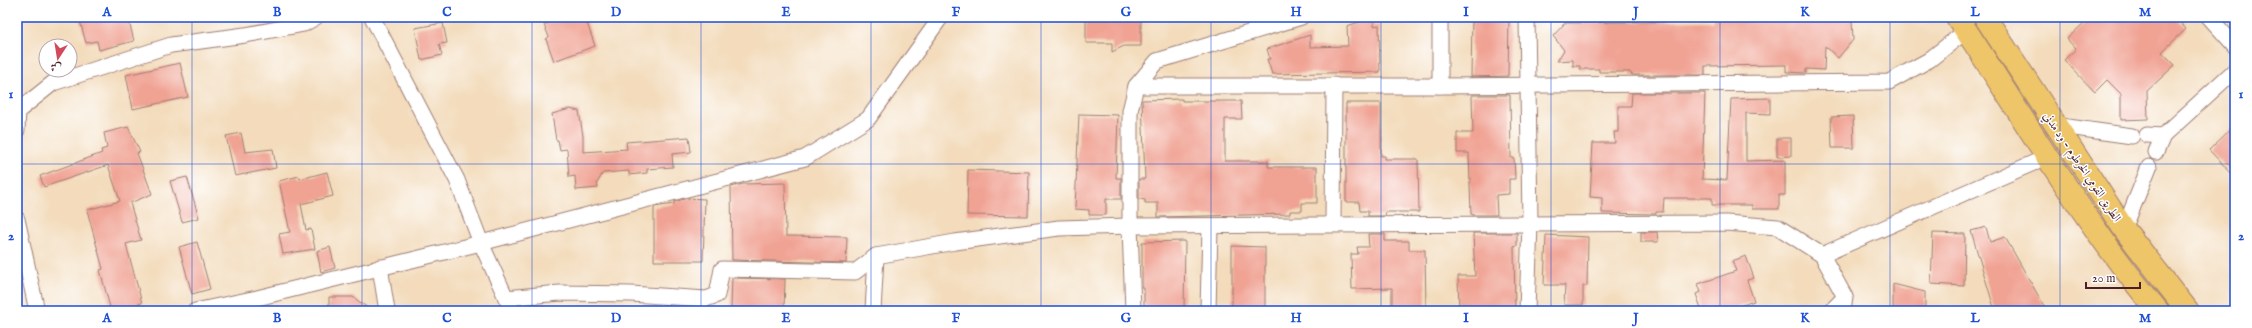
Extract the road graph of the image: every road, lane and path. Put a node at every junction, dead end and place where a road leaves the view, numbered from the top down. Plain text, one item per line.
1 (316, 17) edge
2 (372, 17) edge
3 (941, 17) edge
4 (1301, 17) edge
5 (1440, 17) edge
6 (1527, 17) edge
7 (1985, 17) edge
8 (2209, 17) edge
9 (1962, 24) edge
10 (2235, 46) edge
11 (2235, 70) edge
12 (1530, 84) junction
13 (1334, 85) junction
14 (1136, 86) junction
15 (1440, 86) junction
16 (2054, 125) junction
17 (17, 130) edge
18 (2132, 136) dead end
19 (2147, 136) dead end
20 (2163, 136) junction
21 (2156, 152) dead end
22 (2047, 157) junction
23 (2150, 168) dead end
24 (17, 219) edge
25 (1530, 223) junction
26 (1333, 224) junction
27 (1130, 226) junction
28 (1210, 226) junction
29 (2124, 229) junction
30 (481, 243) junction
31 (1822, 255) junction
32 (876, 256) junction
33 (380, 267) junction
34 (257, 304) edge
35 (509, 304) edge
36 (1844, 304) edge
37 (2154, 309) edge
38 (36, 311) edge
39 (195, 311) edge
40 (387, 311) edge
41 (873, 311) edge
42 (1133, 311) edge
43 (1208, 311) edge
44 (1527, 311) edge
45 (1831, 311) edge
46 (2188, 311) edge

1 - 17 street
2 - 30 street
3 - 30 street
4 - 14 street
5 - 15 street
6 - 12 street
7 - 16 highway, الطريق القومي الخرطوم - ود مدني
8 - 10 street
9 - 12 street
9 - 22 highway, الطريق القومي الخرطوم - ود مدني
11 - 20 street
12 - 15 street
12 - 25 street
13 - 14 street
13 - 15 street
13 - 26 street
14 - 27 street
16 - 18 street
16 - 29 highway, الطريق القومي الخرطوم - ود مدني
19 - 20 street
20 - 21 street
22 - 31 street
22 - 37 highway, الطريق القومي الخرطوم - ود مدني
23 - 29 street
24 - 38 street
25 - 26 street
25 - 31 street
25 - 44 street
26 - 28 street
27 - 28 street
27 - 32 street
27 - 42 street
28 - 43 street
29 - 46 highway, الطريق القومي الخرطوم - ود مدني
30 - 33 street
30 - 35 street
31 - 36 street
32 - 35 street
32 - 41 street
33 - 34 street
33 - 40 street
34 - 39 street
36 - 45 street

